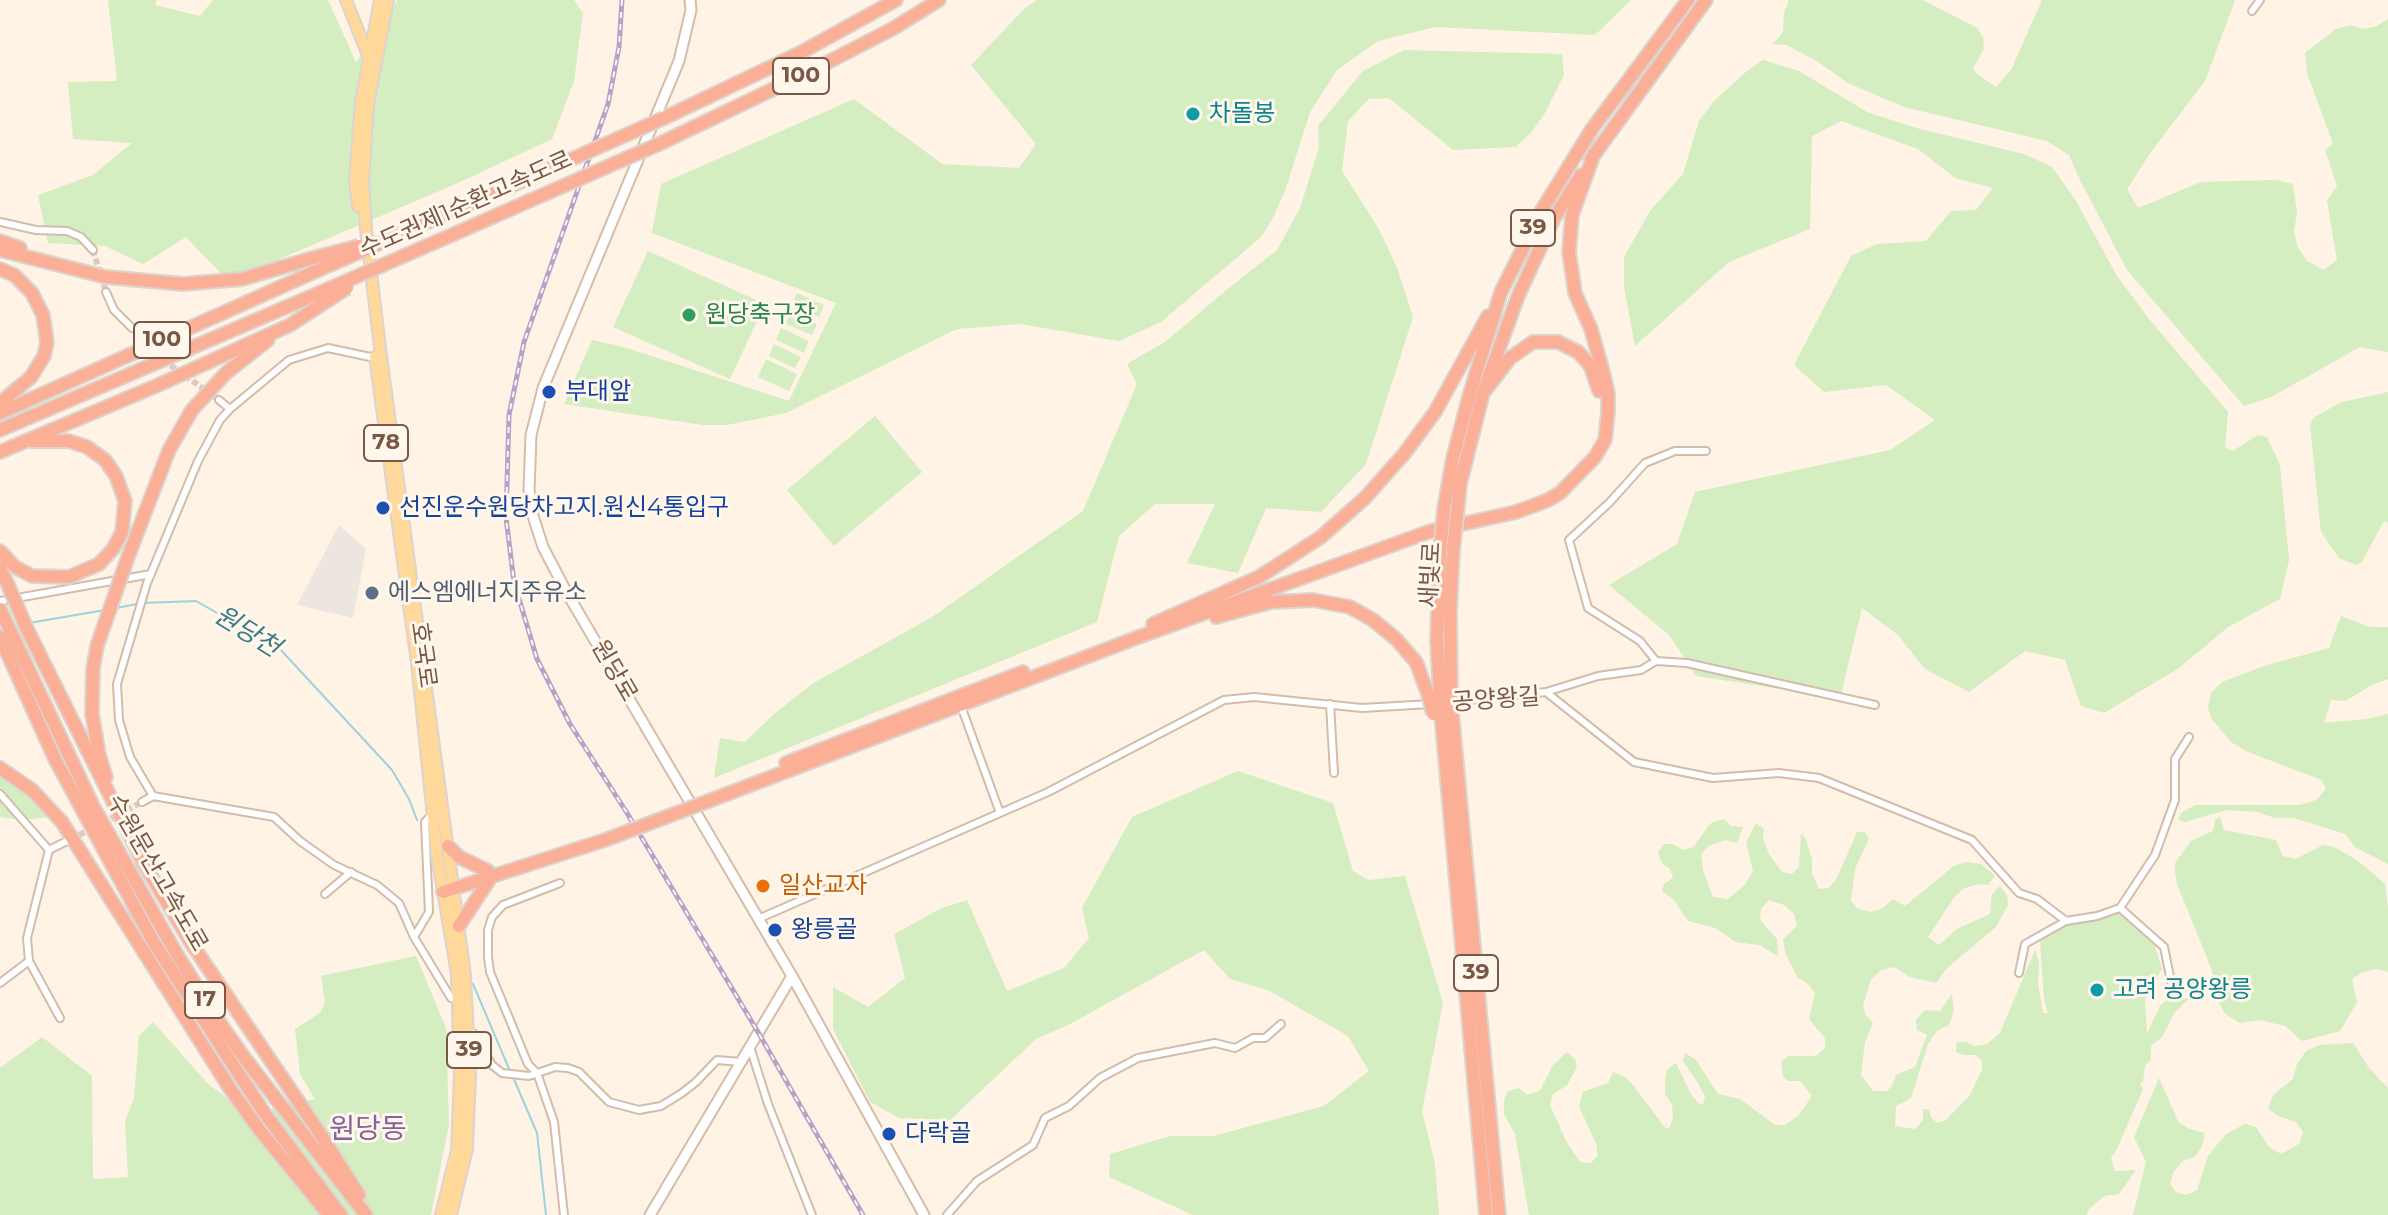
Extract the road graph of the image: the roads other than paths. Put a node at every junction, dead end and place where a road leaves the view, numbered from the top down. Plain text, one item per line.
1 (346, 0) edge
2 (380, 0) edge
3 (388, 0) edge
4 (690, 0) edge
5 (896, 0) edge
6 (939, 0) edge
7 (1688, 0) edge
8 (1706, 0) edge
9 (2260, 0) edge
10 (2252, 11) dead end
11 (370, 59) junction
12 (375, 71) junction
13 (1594, 154) junction
14 (0, 222) edge
15 (393, 238) junction
16 (0, 241) edge
17 (0, 250) edge
18 (93, 250) tunnel mouth
19 (0, 269) edge
20 (106, 277) junction
21 (106, 292) tunnel mouth
22 (1501, 292) junction
23 (323, 297) junction
24 (290, 325) junction
25 (132, 328) tunnel mouth
26 (379, 362) junction
27 (1483, 393) junction
28 (219, 400) tunnel mouth
29 (4, 406) edge
30 (230, 409) junction
31 (0, 430) edge
32 (24, 441) junction
33 (1706, 451) dead end
34 (0, 452) edge
35 (0, 551) edge
36 (1446, 551) junction
37 (0, 568) edge
38 (151, 574) junction
39 (0, 601) edge
40 (0, 609) edge
41 (5, 634) edge
42 (1134, 636) junction
43 (1656, 661) junction
44 (1546, 692) junction
45 (1440, 696) junction
46 (959, 700) junction
47 (1330, 704) junction
48 (1875, 705) dead end
49 (1442, 713) junction
50 (2189, 737) dead end
51 (0, 766) edge
52 (1334, 773) dead end
53 (0, 794) edge
54 (153, 796) junction
55 (142, 802) tunnel mouth
56 (433, 813) junction
57 (1000, 813) junction
58 (67, 841) tunnel mouth
59 (448, 846) junction
60 (49, 850) junction
61 (144, 864) junction
62 (351, 872) junction
63 (489, 874) junction
64 (560, 883) dead end
65 (448, 888) junction
66 (325, 894) dead end
67 (2120, 908) junction
68 (758, 919) junction
69 (2066, 921) junction
70 (459, 926) junction
71 (414, 937) junction
72 (29, 961) junction
73 (2019, 973) dead end
74 (792, 976) junction
75 (0, 983) edge
76 (2174, 996) dead end
77 (451, 998) dead end
78 (60, 1018) dead end
79 (1281, 1024) dead end
80 (473, 1033) dead end
81 (750, 1047) junction
82 (741, 1062) junction
83 (537, 1073) junction
84 (329, 1215) edge
85 (341, 1215) edge
86 (369, 1215) edge
87 (441, 1215) edge
88 (451, 1215) edge
89 (564, 1215) edge
90 (650, 1215) edge
91 (812, 1215) edge
92 (924, 1215) edge
93 (947, 1215) edge
94 (1486, 1215) edge
95 (1499, 1215) edge

1 - 11 main road
2 - 11 main road, 호국로 / 78
3 - 12 main road, 호국로 / 78
4 - 68 main road, 원당로
5 - 15 highway, 수도권제1순환고속도로 / 100, bridge
6 - 23 highway, 수도권제1순환고속도로 / 100, bridge
7 - 22 highway, 새빛로 / 39
8 - 13 highway, 새빛로 / 39
9 - 10 street
11 - 12 main road
11 - 26 main road, 호국로 / 78
12 - 26 main road, 호국로 / 78
13 - 27 highway, 새빛로 / 39
13 - 42 highway
14 - 18 street
15 - 20 highway, bridge
15 - 29 highway, 수도권제1순환고속도로 / 100, bridge
16 - 20 highway
17 - 20 highway
19 - 29 highway
21 - 25 street
22 - 36 highway, 새빛로 / 39, bridge
22 - 42 highway
23 - 24 highway
23 - 31 highway, 수도권제1순환고속도로 / 100
24 - 32 highway
24 - 61 highway, bridge
26 - 30 street
26 - 56 main road, 호국로 / 78
26 - 59 main road, 호국로 / 78
27 - 36 highway, 새빛로 / 39, bridge
27 - 42 highway
28 - 30 street
30 - 38 street
32 - 34 highway
32 - 35 highway
33 - 43 street
36 - 45 highway, 새빛로 / 39
37 - 61 highway, bridge
38 - 39 street
38 - 54 street
40 - 41 highway, 수원문산고속도로 / 17
41 - 85 highway, 수원문산고속도로 / 17
41 - 86 highway, 수원문산고속도로 / 17
42 - 45 highway
42 - 46 highway
43 - 44 street
43 - 48 street
44 - 47 street, 공양왕길
44 - 69 street, 공양왕길
45 - 49 highway, 새빛로 / 39, bridge
46 - 57 street
46 - 63 highway
47 - 52 street
47 - 57 street, 공양왕길
49 - 94 highway, 새빛로 / 39
49 - 95 highway, 새빛로 / 39
50 - 67 street
51 - 84 highway
53 - 60 street
54 - 55 street
54 - 62 street
56 - 65 main road, 호국로 / 78
56 - 71 street
57 - 68 street, 공양왕길
58 - 60 street
59 - 63 highway
59 - 65 main road, 호국로 / 78
60 - 72 street
61 - 86 highway
62 - 66 street
62 - 71 street
63 - 65 highway
63 - 70 highway
64 - 83 street
65 - 70 main road, 호국로 / 39
65 - 87 main road, 호국로 / 39
67 - 69 street
67 - 76 street
68 - 74 main road, 원당로
69 - 73 street
70 - 88 main road, 호국로 / 39
71 - 77 street
72 - 75 street
72 - 78 street
74 - 81 main road
74 - 92 main road, 원당로
79 - 93 street
80 - 83 street
81 - 82 main road
81 - 91 street
82 - 83 street
82 - 90 main road
83 - 89 street

